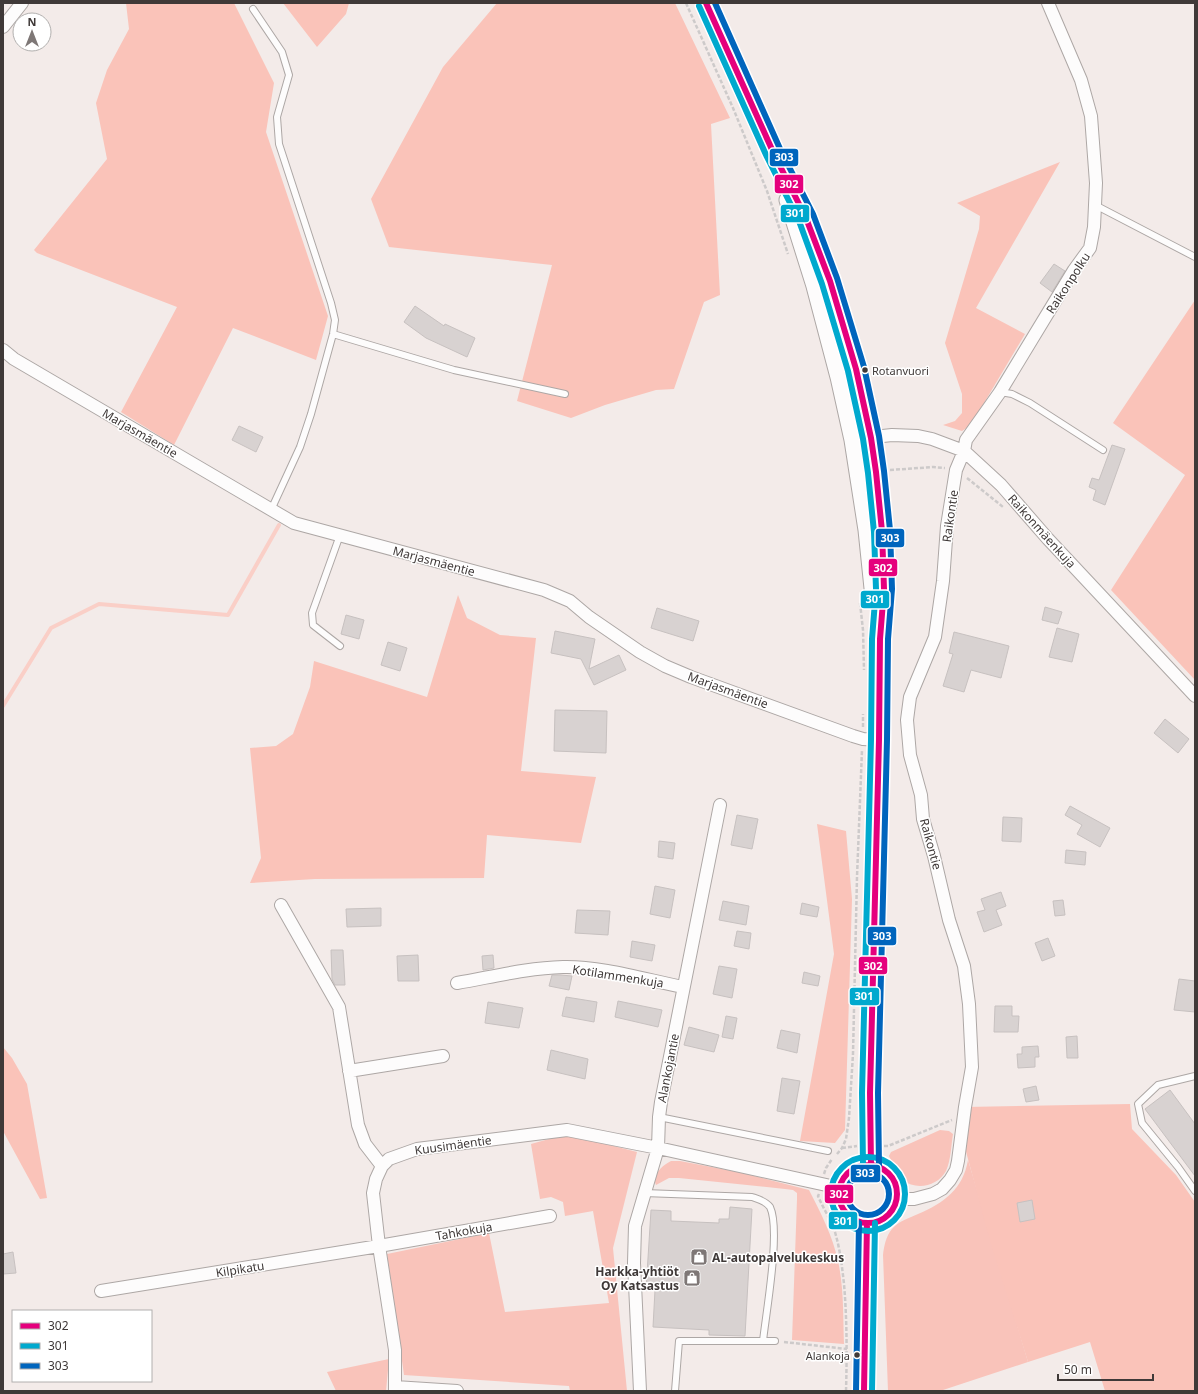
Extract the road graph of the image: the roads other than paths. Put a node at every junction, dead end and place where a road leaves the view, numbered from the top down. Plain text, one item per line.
1 (22, 3) edge
2 (706, 3) edge
3 (1048, 3) edge
4 (253, 9) dead end
5 (3, 27) edge
6 (774, 154) junction
7 (1095, 205) junction
8 (1195, 257) edge
9 (333, 334) junction
10 (3, 350) edge
11 (1000, 392) junction
12 (565, 394) dead end
13 (871, 438) junction
14 (853, 440) junction
15 (1103, 450) dead end
16 (964, 451) junction
17 (271, 510) junction
18 (340, 536) junction
19 (880, 639) junction
20 (340, 646) dead end
21 (1195, 696) edge
22 (871, 739) junction
23 (720, 805) dead end
24 (281, 905) dead end
25 (457, 983) dead end
26 (683, 987) junction
27 (443, 1056) dead end
28 (350, 1071) junction
29 (1195, 1076) edge
30 (659, 1118) junction
31 (658, 1148) junction
32 (828, 1151) road end
33 (871, 1165) junction
34 (382, 1166) junction
35 (840, 1188) junction
36 (1195, 1191) edge
37 (644, 1193) junction
38 (897, 1199) junction
39 (550, 1216) dead end
40 (867, 1223) junction
41 (378, 1246) junction
42 (101, 1291) dead end
43 (763, 1341) junction
44 (775, 1341) road end
45 (395, 1389) edge
46 (457, 1391) edge
47 (640, 1391) edge
48 (675, 1391) edge
49 (864, 1391) edge

1 - 5 street
2 - 6 main road
3 - 7 street, Raikonpolku
4 - 9 lane
6 - 13 main road
6 - 14 main road
7 - 8 lane
7 - 11 street, Raikonpolku
9 - 12 lane
9 - 17 lane
10 - 17 street, Marjasmäentie
11 - 15 lane
11 - 16 street, Raikonpolku
13 - 14 street, Raikonmäenkuja
13 - 16 street, Raikonmäenkuja
13 - 19 main road
14 - 19 main road
16 - 21 street, Raikonmäenkuja
16 - 38 street, Raikontie
17 - 18 street, Marjasmäentie
18 - 20 lane
18 - 22 street, Marjasmäentie
19 - 22 main road
22 - 33 main road
23 - 26 street, Alankojantie
24 - 28 street
25 - 26 street, Kotilammenkuja
26 - 30 street, Alankojantie
27 - 28 street
28 - 34 street
29 - 36 lane
30 - 31 street, Alankojantie
30 - 32 lane
31 - 34 street, Kuusimäentie
31 - 35 street
31 - 37 street, Alankojantie
33 - 35 main road
33 - 38 main road
34 - 41 street
35 - 40 main road
37 - 43 lane
37 - 47 street, Alankojantie
38 - 40 main road
39 - 41 street, Tahkokuja
40 - 49 main road
41 - 42 street, Kilpikatu
41 - 45 street
43 - 44 lane
43 - 48 lane
45 - 46 street

